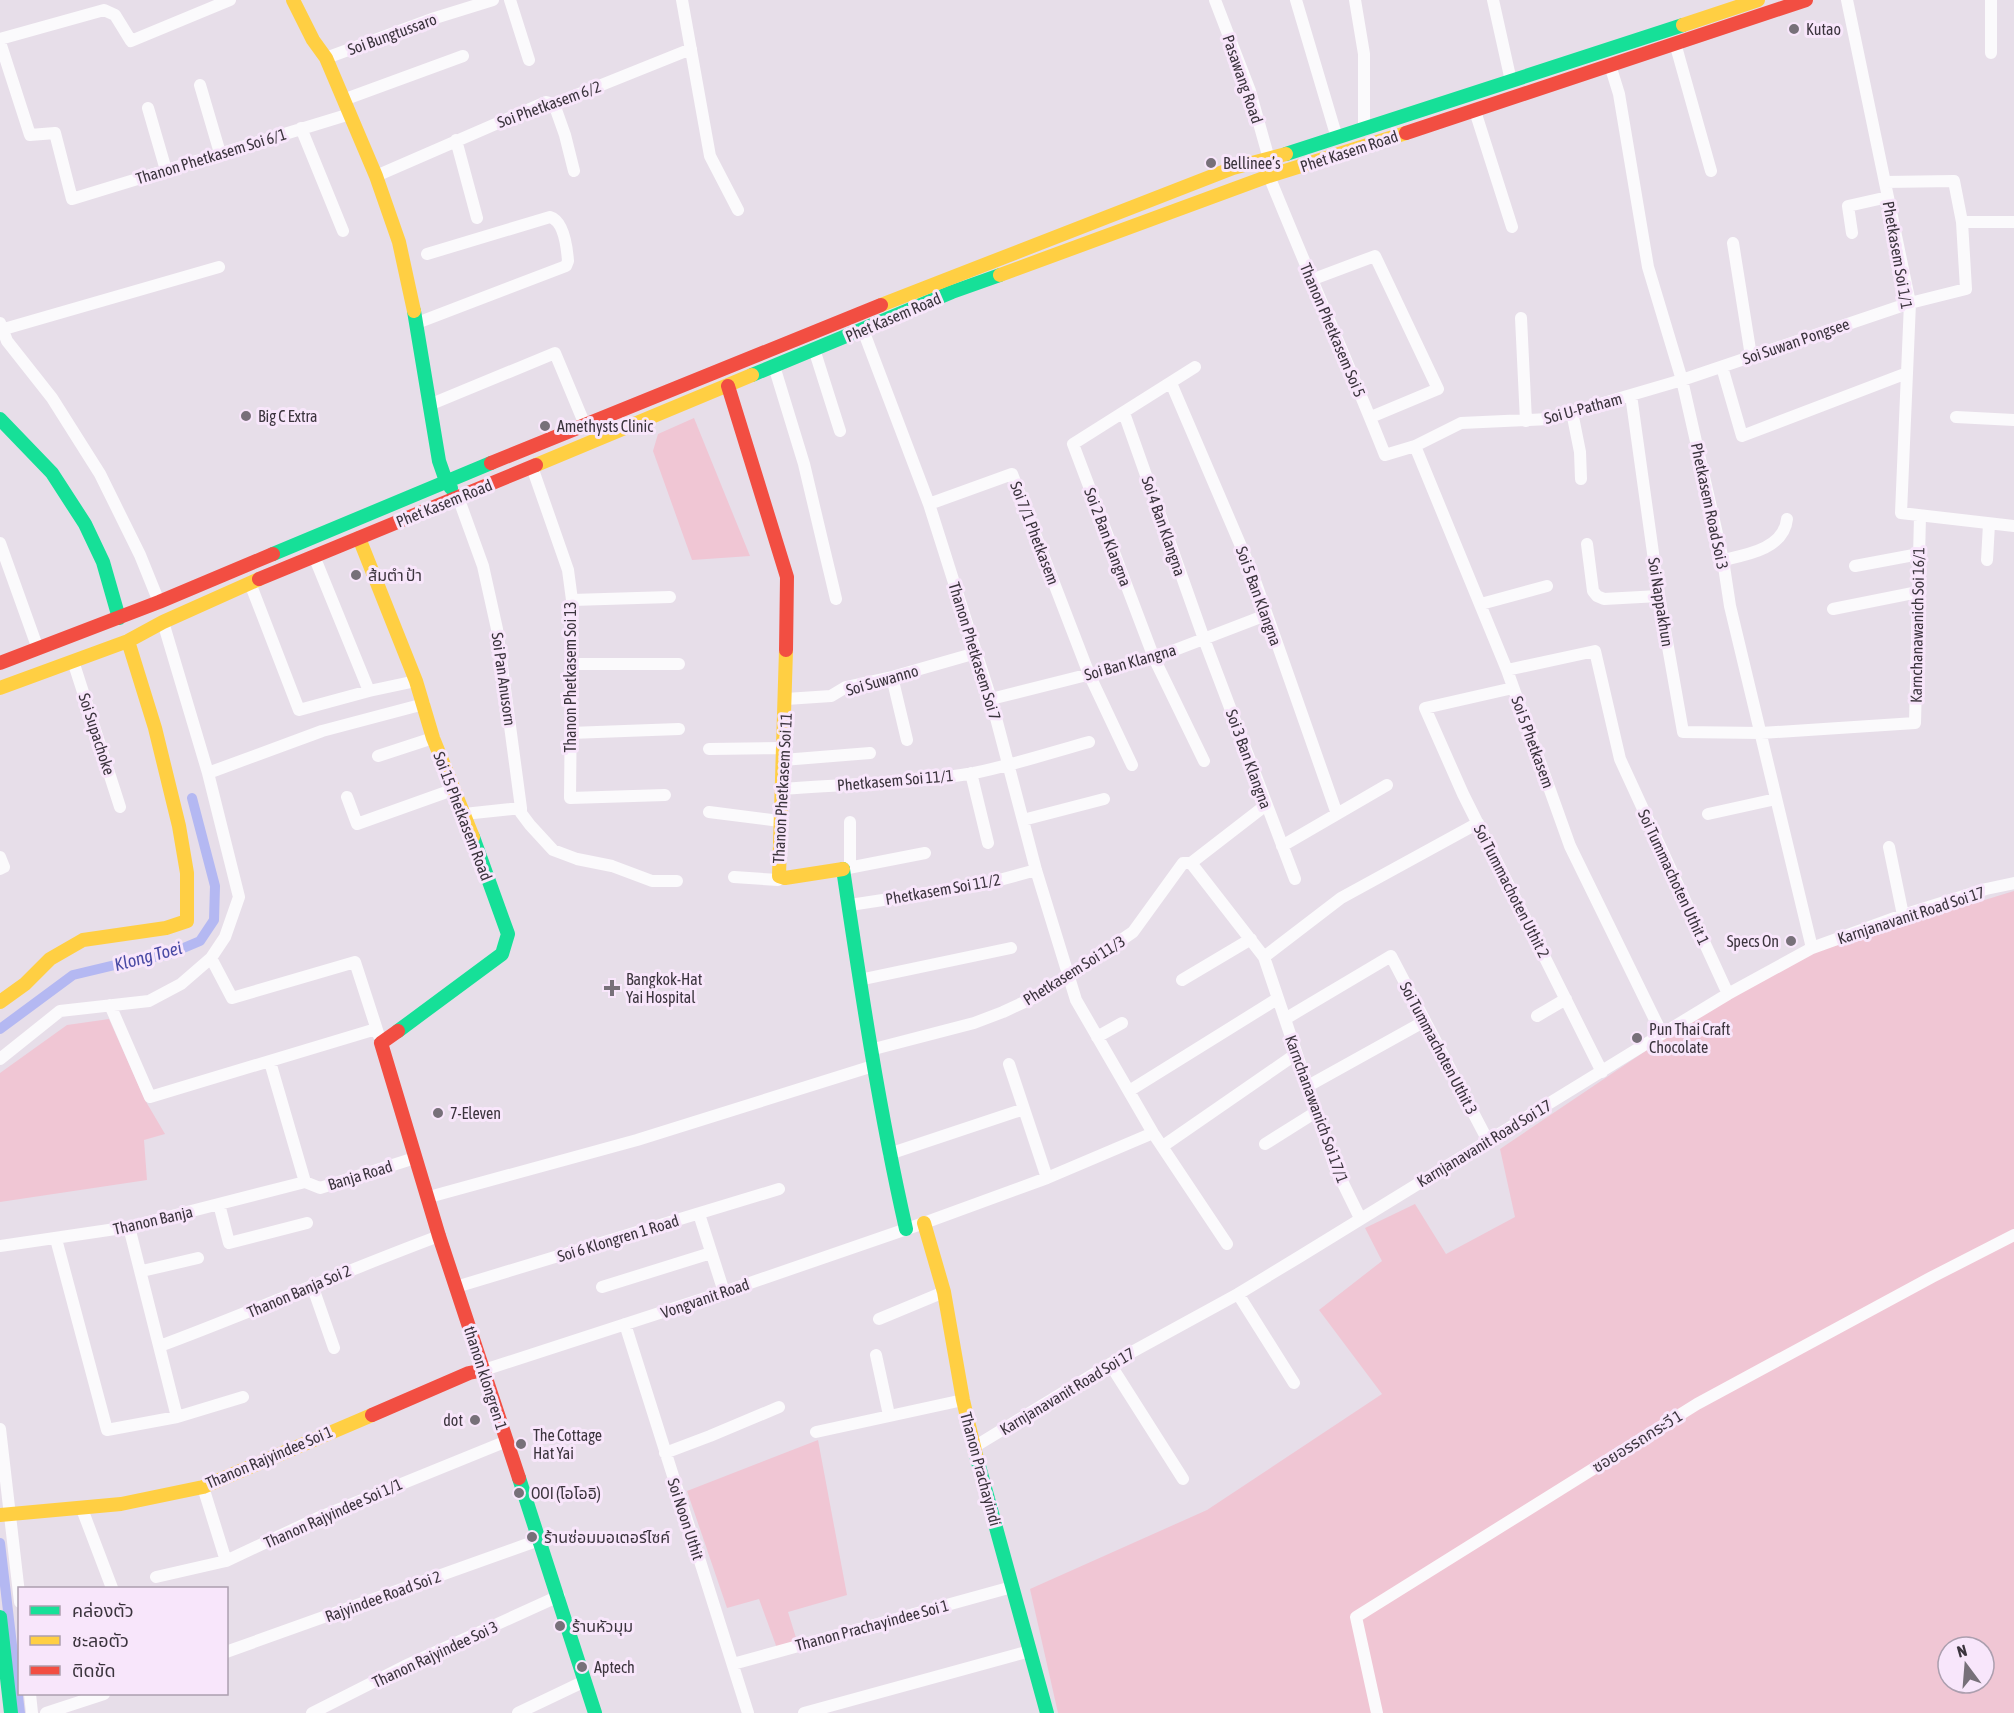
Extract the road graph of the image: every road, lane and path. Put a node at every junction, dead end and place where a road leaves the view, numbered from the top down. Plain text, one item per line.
1 (230, 0) edge
2 (293, 0) edge
3 (493, 0) edge
4 (510, 0) edge
5 (681, 0) edge
6 (1215, 0) edge
7 (1296, 0) edge
8 (1355, 0) edge
9 (1493, 0) edge
10 (1758, 0) edge
11 (1806, 0) edge
12 (1847, 0) edge
13 (1991, 0) edge
14 (0, 41) edge
15 (1675, 43) junction
16 (1640, 46) junction
17 (691, 49) junction
18 (1990, 53) dead end
19 (463, 56) dead end
20 (326, 58) junction
21 (529, 60) dead end
22 (1610, 65) junction
23 (1511, 81) junction
24 (200, 86) dead end
25 (343, 100) junction
26 (554, 104) junction
27 (148, 108) dead end
28 (1475, 111) junction
29 (350, 114) junction
30 (301, 128) junction
31 (1364, 130) junction
32 (1337, 138) junction
33 (456, 140) junction
34 (220, 153) junction
35 (1269, 159) junction
36 (166, 170) junction
37 (574, 171) dead end
38 (1711, 171) dead end
39 (376, 176) junction
40 (1269, 176) junction
41 (1886, 182) junction
42 (1888, 197) junction
43 (738, 210) dead end
44 (477, 218) dead end
45 (1962, 222) junction
46 (2014, 222) edge
47 (1512, 227) dead end
48 (343, 231) dead end
49 (1852, 233) dead end
50 (1732, 243) dead end
51 (427, 254) dead end
52 (219, 267) dead end
53 (947, 278) junction
54 (1311, 280) junction
55 (952, 292) junction
56 (1910, 303) junction
57 (1521, 318) dead end
58 (417, 323) junction
59 (2, 326) edge
60 (863, 330) junction
61 (814, 349) junction
62 (1751, 356) junction
63 (774, 366) junction
64 (1722, 366) junction
65 (1196, 367) dead end
66 (1907, 373) junction
67 (1682, 380) junction
68 (1171, 383) junction
69 (728, 386) junction
70 (1631, 395) junction
71 (429, 405) junction
72 (1124, 412) junction
73 (1572, 412) junction
74 (1371, 417) junction
75 (1956, 417) dead end
76 (0, 419) edge
77 (2014, 420) edge
78 (1526, 421) junction
79 (585, 425) junction
80 (840, 431) dead end
81 (1415, 446) junction
82 (532, 467) junction
83 (1581, 479) dead end
84 (446, 481) junction
85 (458, 497) junction
86 (929, 504) junction
87 (1920, 516) junction
88 (1787, 519) dead end
89 (1989, 524) junction
90 (2014, 526) edge
91 (359, 538) junction
92 (0, 543) edge
93 (1587, 544) dead end
94 (1919, 554) junction
95 (314, 556) junction
96 (1723, 560) junction
97 (1988, 560) dead end
98 (1855, 566) dead end
99 (250, 583) junction
100 (1547, 586) dead end
101 (1918, 592) junction
102 (1659, 596) junction
103 (670, 597) dead end
104 (836, 598) dead end
105 (572, 600) junction
106 (159, 602) junction
107 (1481, 604) junction
108 (1833, 609) dead end
109 (1266, 615) junction
110 (119, 618) junction
111 (163, 622) junction
112 (1204, 639) junction
113 (128, 641) junction
114 (38, 649) junction
115 (976, 653) junction
116 (1154, 658) junction
117 (73, 661) junction
118 (0, 663) edge
119 (571, 664) junction
120 (679, 664) dead end
121 (1507, 670) junction
122 (1089, 674) junction
123 (892, 677) junction
124 (416, 681) junction
125 (0, 688) edge
126 (1513, 688) junction
127 (369, 691) junction
128 (786, 699) junction
129 (992, 699) junction
130 (424, 705) junction
131 (679, 729) dead end
132 (570, 733) junction
133 (1761, 733) junction
134 (433, 738) junction
135 (908, 740) dead end
136 (1089, 742) dead end
137 (709, 749) dead end
138 (870, 753) dead end
139 (783, 754) junction
140 (378, 756) dead end
141 (1204, 761) dead end
142 (1008, 765) junction
143 (1132, 765) dead end
144 (208, 773) junction
145 (971, 773) junction
146 (1387, 785) dead end
147 (455, 789) junction
148 (782, 789) junction
149 (664, 795) dead end
150 (347, 797) dead end
151 (1776, 799) junction
152 (1104, 800) dead end
153 (1266, 806) junction
154 (120, 807) dead end
155 (521, 808) junction
156 (710, 812) dead end
157 (464, 814) junction
158 (1337, 814) junction
159 (1708, 814) dead end
160 (1023, 820) junction
161 (780, 821) junction
162 (850, 822) dead end
163 (1478, 823) junction
164 (988, 843) dead end
165 (1282, 846) junction
166 (1889, 847) dead end
167 (925, 853) dead end
168 (0, 857) edge
169 (1191, 863) junction
170 (0, 868) edge
171 (847, 868) junction
172 (1036, 870) junction
173 (734, 877) dead end
174 (778, 879) junction
175 (1295, 879) dead end
176 (677, 881) dead end
177 (2014, 883) edge
178 (850, 905) junction
179 (1903, 915) junction
180 (1251, 939) junction
181 (1011, 948) dead end
182 (1812, 948) junction
183 (1264, 957) junction
184 (211, 958) junction
185 (1068, 977) junction
186 (859, 980) junction
187 (1182, 980) dead end
188 (1728, 994) junction
189 (1278, 999) junction
190 (1566, 999) junction
191 (0, 1002) edge
192 (110, 1005) junction
193 (1537, 1016) dead end
194 (1285, 1019) junction
195 (1425, 1021) junction
196 (1122, 1023) dead end
197 (1662, 1034) junction
198 (379, 1036) junction
199 (1097, 1037) junction
200 (870, 1050) junction
201 (1296, 1054) junction
202 (0, 1059) edge
203 (270, 1062) junction
204 (1009, 1064) dead end
205 (873, 1066) junction
206 (1602, 1072) junction
207 (1308, 1086) junction
208 (1129, 1091) junction
209 (1024, 1109) junction
210 (1316, 1112) junction
211 (1154, 1133) junction
212 (1488, 1141) junction
213 (1265, 1144) dead end
214 (1163, 1146) junction
215 (889, 1154) junction
216 (415, 1158) junction
217 (1047, 1178) junction
218 (305, 1182) junction
219 (779, 1189) dead end
220 (429, 1197) junction
221 (219, 1204) junction
222 (699, 1214) junction
223 (1360, 1218) junction
224 (307, 1222) dead end
225 (924, 1223) junction
226 (129, 1227) junction
227 (906, 1229) junction
228 (2014, 1235) edge
229 (439, 1236) junction
230 (56, 1239) junction
231 (1227, 1244) dead end
232 (0, 1246) edge
233 (711, 1253) junction
234 (198, 1258) dead end
235 (142, 1271) junction
236 (312, 1285) junction
237 (456, 1287) junction
238 (602, 1287) dead end
239 (724, 1292) junction
240 (944, 1292) junction
241 (1238, 1294) junction
242 (879, 1319) dead end
243 (625, 1324) junction
244 (160, 1346) junction
245 (334, 1348) dead end
246 (876, 1354) dead end
247 (1110, 1364) junction
248 (484, 1370) junction
249 (1294, 1383) dead end
250 (243, 1397) dead end
251 (963, 1400) junction
252 (779, 1407) dead end
253 (890, 1415) junction
254 (177, 1417) junction
255 (0, 1429) edge
256 (816, 1431) dead end
257 (507, 1441) junction
258 (974, 1447) junction
259 (664, 1453) junction
260 (1183, 1479) dead end
261 (203, 1486) junction
262 (82, 1509) junction
263 (5, 1515) edge
264 (539, 1540) junction
265 (226, 1561) junction
266 (156, 1577) dead end
267 (112, 1587) edge
268 (1012, 1587) junction
269 (18, 1590) edge
270 (559, 1596) junction
271 (0, 1617) edge
272 (228, 1651) edge
273 (1030, 1651) junction
274 (733, 1664) junction
275 (585, 1681) junction
276 (30, 1695) edge
277 (101, 1695) edge
278 (11, 1713) edge
279 (32, 1713) edge
280 (46, 1713) edge
281 (312, 1713) edge
282 (518, 1713) edge
283 (595, 1713) edge
284 (748, 1713) edge
285 (804, 1713) edge
286 (1047, 1713) edge
287 (1377, 1713) edge

1 - 14 street
2 - 20 street
3 - 20 street, Soi Bungtussaro
4 - 21 street
5 - 17 street
6 - 35 street, Pasawang Road
7 - 32 street
8 - 31 street
9 - 23 street
10 - 16 street, Phet Kasem Road
11 - 15 street, Phet Kasem Road
12 - 41 street, Phetkasem Soi 1/1
13 - 18 street
14 - 36 street, Thanon Phetkasem Soi 6/1
15 - 16 street, Phet Kasem Road
15 - 38 street
16 - 22 street, Phet Kasem Road
16 - 23 street, Phet Kasem Road
17 - 26 street, Soi Phetkasem 6/2
17 - 43 street
19 - 25 street
20 - 25 street
22 - 28 street, Phet Kasem Road
22 - 67 street, Phetkasem Road Soi 3
23 - 31 street, Phet Kasem Road
24 - 34 street
25 - 29 street
26 - 33 street, Soi Phetkasem 6/2
26 - 37 street
27 - 36 street
28 - 40 street, Phet Kasem Road
28 - 47 street
29 - 30 street, Thanon Phetkasem Soi 6/1
29 - 39 street
30 - 34 street, Thanon Phetkasem Soi 6/1
30 - 48 street
31 - 32 street, Phet Kasem Road
32 - 35 street, Phet Kasem Road
33 - 39 street, Soi Phetkasem 6/2
33 - 44 street
34 - 36 street, Thanon Phetkasem Soi 6/1
35 - 53 street, Phet Kasem Road
39 - 58 street
40 - 54 street, Thanon Phetkasem Soi 5
40 - 55 street, Phet Kasem Road
41 - 42 street, Phetkasem Soi 1/1
41 - 45 street
42 - 49 street
42 - 56 street, Phetkasem Soi 1/1
45 - 46 street
45 - 56 street, Soi Suwan Pongsee
50 - 62 street
51 - 58 street
52 - 59 street
53 - 55 street
53 - 79 street, Phet Kasem Road
54 - 74 street, Thanon Phetkasem Soi 5
54 - 74 street
55 - 60 street, Phet Kasem Road
56 - 62 street, Soi Suwan Pongsee
56 - 66 street, Phetkasem Soi 1/1
57 - 78 street
58 - 71 street
59 - 106 street
60 - 61 street, Phet Kasem Road
60 - 86 street, Thanon Phetkasem Soi 7
61 - 63 street, Phet Kasem Road
61 - 80 street
62 - 64 street, Soi Suwan Pongsee
63 - 69 street, Phet Kasem Road
63 - 104 street
64 - 66 street
64 - 67 street, Soi Suwan Pongsee
65 - 68 street, Soi 2 Ban Klangna
66 - 87 street, Phetkasem Soi 1/1
67 - 70 street, Soi U-Patham
67 - 96 street, Phetkasem Road Soi 3
68 - 72 street, Soi 2 Ban Klangna
68 - 109 street, Soi 5 Ban Klangna
69 - 82 street, Phet Kasem Road
69 - 128 street, Thanon Phetkasem Soi 11
70 - 73 street, Soi U-Patham
70 - 102 street, Soi Nappakhun
71 - 79 street
71 - 84 street
72 - 112 street, Soi 4 Ban Klangna
72 - 116 street, Soi 2 Ban Klangna
73 - 78 street, Soi U-Patham
73 - 83 street
74 - 81 street, Thanon Phetkasem Soi 5
75 - 77 street
76 - 110 street
78 - 81 street, Soi U-Patham
79 - 84 street, Phet Kasem Road
81 - 107 street, Soi 5 Phetkasem
82 - 85 street, Phet Kasem Road
82 - 105 street, Thanon Phetkasem Soi 13
84 - 85 street
84 - 106 street, Phet Kasem Road
85 - 91 street, Phet Kasem Road
85 - 155 street, Soi Pan Anusorn
86 - 115 street, Thanon Phetkasem Soi 7
86 - 122 street, Soi 7/1 Phetkasem
87 - 89 street
87 - 94 street, Karnchanawanich Soi 16/1
88 - 96 street
89 - 90 street
89 - 97 street
91 - 95 street, Phet Kasem Road
91 - 124 street, Soi 15 Phetkasem Road
92 - 114 street
93 - 102 street
94 - 98 street
94 - 101 street, Karnchanawanich Soi 16/1
95 - 99 street, Phet Kasem Road
95 - 127 street
96 - 133 street, Phetkasem Road Soi 3
99 - 111 street, Phet Kasem Road
99 - 127 street
100 - 107 street
101 - 108 street
101 - 133 street, Karnchanawanich Soi 16/1
102 - 133 street, Soi Nappakhun
103 - 105 street
105 - 119 street, Thanon Phetkasem Soi 13
106 - 110 street, Phet Kasem Road
107 - 121 street, Soi 5 Phetkasem
109 - 112 street, Soi Ban Klangna
109 - 158 street, Soi 5 Ban Klangna
110 - 114 street, Phet Kasem Road
111 - 113 street, Phet Kasem Road
111 - 144 street
112 - 116 street, Soi Ban Klangna
112 - 153 street, Soi 3 Ban Klangna
113 - 117 street, Phet Kasem Road
113 - 191 street
114 - 118 street, Phet Kasem Road
115 - 123 street, Soi Suwanno
115 - 129 street, Thanon Phetkasem Soi 7
116 - 122 street, Soi Ban Klangna
116 - 141 street, Soi 2 Ban Klangna
117 - 125 street, Phet Kasem Road
117 - 154 street, Soi Supachoke
119 - 120 street
119 - 132 street, Thanon Phetkasem Soi 13
121 - 126 street, Soi 5 Phetkasem
121 - 188 street, Soi Tummachoten Uthit 1
122 - 129 street, Soi Ban Klangna
122 - 143 street
123 - 128 street, Soi Suwanno
123 - 135 street
124 - 127 street
124 - 130 street, Soi 15 Phetkasem Road
126 - 163 street, Soi Tummachoten Uthit 2
126 - 197 street, Soi 5 Phetkasem
128 - 139 street, Thanon Phetkasem Soi 11
129 - 142 street, Thanon Phetkasem Soi 7
130 - 134 street, Soi 15 Phetkasem Road
130 - 144 street
131 - 132 street
132 - 149 street, Thanon Phetkasem Soi 13
133 - 151 street, Phetkasem Road Soi 3
134 - 140 street
134 - 147 street, Soi 15 Phetkasem Road
136 - 142 street, Phetkasem Soi 11/1
137 - 139 street
138 - 139 street
139 - 148 street, Thanon Phetkasem Soi 11
142 - 145 street, Phetkasem Soi 11/1
142 - 160 street, Thanon Phetkasem Soi 7
144 - 184 street
145 - 148 street, Phetkasem Soi 11/1
145 - 164 street
146 - 158 street
147 - 150 street
147 - 157 street, Soi 15 Phetkasem Road
148 - 161 street, Thanon Phetkasem Soi 11
151 - 159 street
151 - 182 street, Phetkasem Road Soi 3
152 - 160 street
153 - 165 street, Soi 3 Ban Klangna
153 - 169 street, Phetkasem Soi 11/3
155 - 157 street
155 - 176 street
156 - 161 street
157 - 198 street, Soi 15 Phetkasem Road
158 - 165 street
160 - 172 street, Thanon Phetkasem Soi 7
161 - 174 street, Thanon Phetkasem Soi 11
162 - 171 street
163 - 183 street
163 - 190 street, Soi Tummachoten Uthit 2
165 - 175 street, Soi 3 Ban Klangna
166 - 179 street
167 - 171 street
168 - 170 street
169 - 180 street, Karnchanawanich Soi 17/1
169 - 185 street, Phetkasem Soi 11/3
171 - 174 street, Thanon Phetkasem Soi 11
171 - 178 street
172 - 178 street, Phetkasem Soi 11/2
172 - 185 street, Thanon Phetkasem Soi 7
173 - 174 street
177 - 179 street, Karnjanavanit Road Soi 17
178 - 186 street
179 - 182 street, Karnjanavanit Road Soi 17
180 - 183 street, Karnchanawanich Soi 17/1
180 - 187 street
181 - 186 street
182 - 188 street, Karnjanavanit Road Soi 17
183 - 189 street, Karnchanawanich Soi 17/1
184 - 192 street
184 - 198 street
185 - 199 street, Thanon Phetkasem Soi 7
185 - 200 street, Phetkasem Soi 11/3
186 - 200 street
188 - 197 street, Karnjanavanit Road Soi 17
189 - 194 street, Karnchanawanich Soi 17/1
189 - 208 street
190 - 193 street
190 - 206 street, Soi Tummachoten Uthit 2
192 - 202 street
192 - 203 street
194 - 195 street, Soi Tummachoten Uthit 3
194 - 201 street, Karnchanawanich Soi 17/1
195 - 207 street
195 - 212 street, Soi Tummachoten Uthit 3
196 - 199 street
197 - 206 street, Karnjanavanit Road Soi 17
198 - 203 street
198 - 216 street, thanon klongren 1
199 - 208 street, Thanon Phetkasem Soi 7
200 - 205 street
201 - 207 street, Karnchanawanich Soi 17/1
201 - 214 street
203 - 218 street
204 - 209 street
205 - 215 street
205 - 220 street
206 - 212 street, Karnjanavanit Road Soi 17
207 - 210 street, Karnchanawanich Soi 17/1
208 - 211 street, Thanon Phetkasem Soi 7
209 - 215 street
209 - 217 street
210 - 213 street
210 - 223 street, Karnchanawanich Soi 17/1
211 - 214 street, Thanon Phetkasem Soi 7
211 - 217 street, Vongvanit Road
212 - 223 street, Karnjanavanit Road Soi 17
214 - 231 street, Thanon Phetkasem Soi 7
215 - 227 street
216 - 218 street, Banja Road
216 - 220 street, thanon klongren 1
217 - 225 street, Vongvanit Road
218 - 221 street, Thanon Banja
219 - 222 street, Soi 6 Klongren 1 Road
220 - 229 street, thanon klongren 1
221 - 224 street
221 - 226 street, Thanon Banja
222 - 233 street
222 - 237 street, Soi 6 Klongren 1 Road
223 - 241 street, Karnjanavanit Road Soi 17
225 - 227 street, Vongvanit Road
225 - 240 street, Thanon Prachayindi
226 - 230 street, Thanon Banja
226 - 235 street
227 - 239 street, Vongvanit Road
228 - 287 street, ซอยอรรถกระวี 1
229 - 236 street, Thanon Banja Soi 2
229 - 237 street, thanon klongren 1
230 - 232 street, Thanon Banja
230 - 254 street
233 - 238 street
233 - 239 street
234 - 235 street
235 - 244 street
236 - 244 street, Thanon Banja Soi 2
236 - 245 street
237 - 248 street, thanon klongren 1
239 - 243 street, Vongvanit Road
240 - 242 street
240 - 251 street, Thanon Prachayindi
241 - 247 street, Karnjanavanit Road Soi 17
241 - 249 street
243 - 248 street, Vongvanit Road
243 - 259 street, Soi Noon Uthit
244 - 254 street
246 - 253 street
247 - 258 street, Karnjanavanit Road Soi 17
247 - 260 street
248 - 257 street, thanon klongren 1
248 - 261 street, Thanon Rajyindee Soi 1
250 - 254 street
251 - 253 street
251 - 258 street, Thanon Prachayindi
252 - 259 street
253 - 256 street
255 - 263 street
257 - 264 street, thanon klongren 1
257 - 265 street, Thanon Rajyindee Soi 1/1
258 - 268 street, Thanon Prachayindi
259 - 274 street, Soi Noon Uthit
261 - 262 street, Thanon Rajyindee Soi 1
261 - 265 street
262 - 263 street, Thanon Rajyindee Soi 1
262 - 267 street
263 - 269 street
264 - 270 street, thanon klongren 1
264 - 272 street, Rajyindee Road Soi 2
265 - 266 street, Thanon Rajyindee Soi 1/1
268 - 273 street, Thanon Prachayindi
268 - 274 street, Thanon Prachayindee Soi 1
270 - 275 street, thanon klongren 1
270 - 281 street, Thanon Rajyindee Soi 3
271 - 278 street
273 - 285 street
273 - 286 street, Thanon Prachayindi
274 - 284 street, Soi Noon Uthit
275 - 282 street
275 - 283 street, thanon klongren 1
276 - 279 street
277 - 280 street

